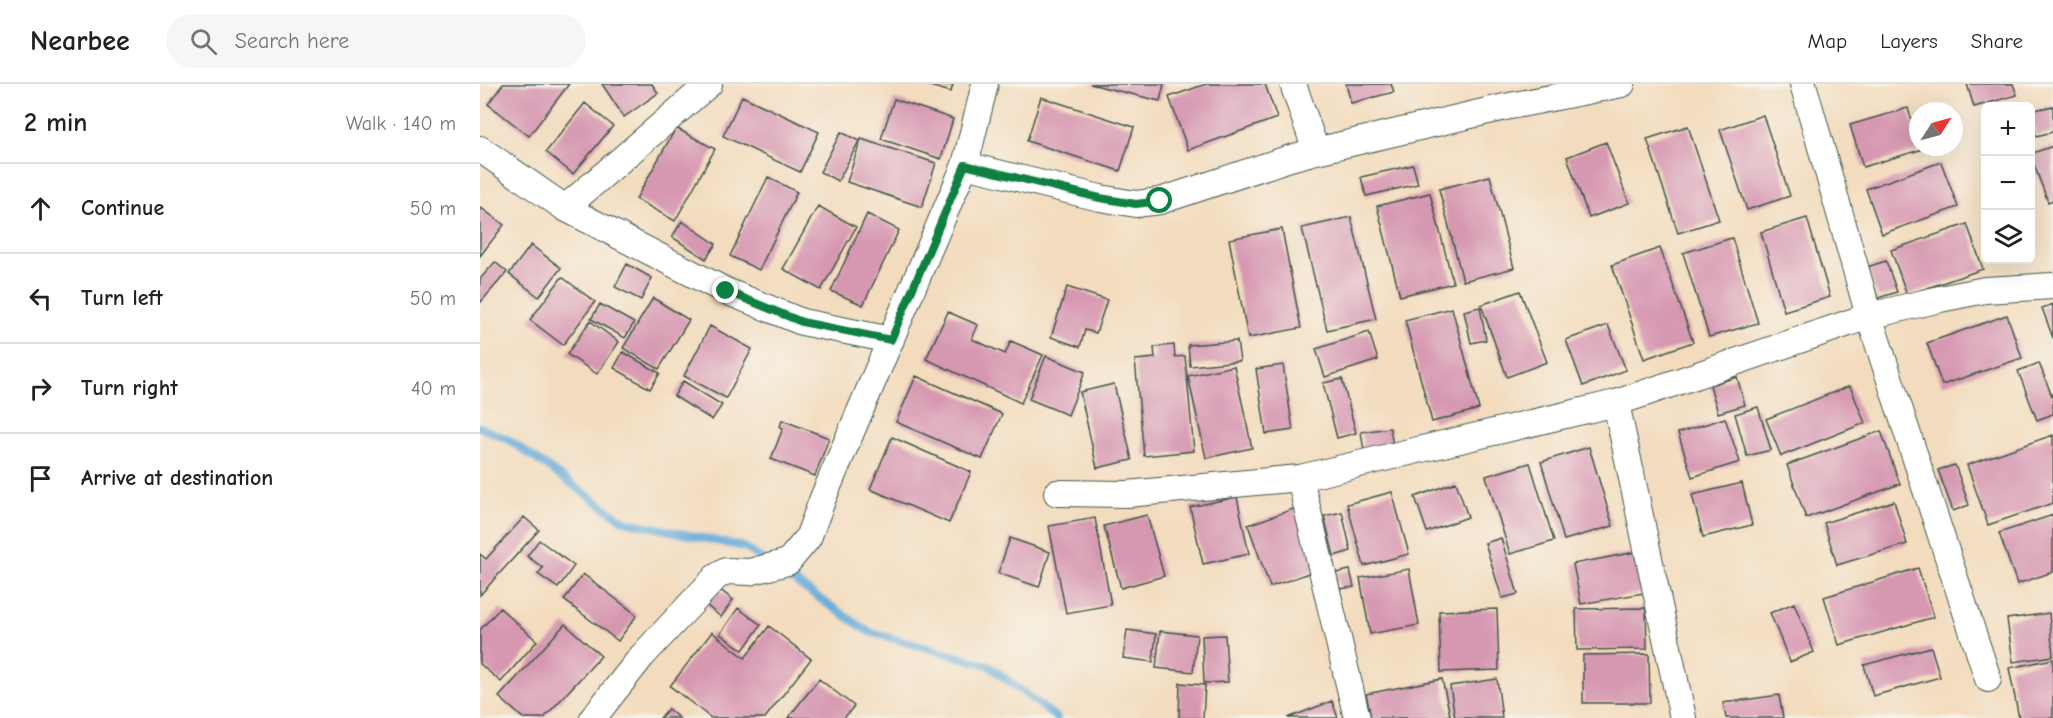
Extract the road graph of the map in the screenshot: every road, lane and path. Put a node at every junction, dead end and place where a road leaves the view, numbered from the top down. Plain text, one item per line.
1 (709, 84) edge
2 (985, 84) edge
3 (1293, 84) edge
4 (1622, 84) edge
5 (1803, 84) edge
6 (480, 149) edge
7 (1316, 151) junction
8 (965, 165) junction
9 (565, 208) junction
10 (2053, 286) edge
11 (1869, 316) junction
12 (891, 340) junction
13 (1616, 403) junction
14 (1300, 478) junction
15 (1057, 493) dead end
16 (1988, 679) dead end
17 (593, 718) edge
18 (1357, 718) edge
19 (1683, 718) edge

1 - 9 street
2 - 8 street
3 - 7 street
4 - 7 street
5 - 11 street
6 - 9 street
7 - 8 street
8 - 12 street
9 - 12 street
10 - 11 street
11 - 13 street
11 - 16 street
12 - 17 street
13 - 14 street
13 - 19 street
14 - 15 street
14 - 18 street

